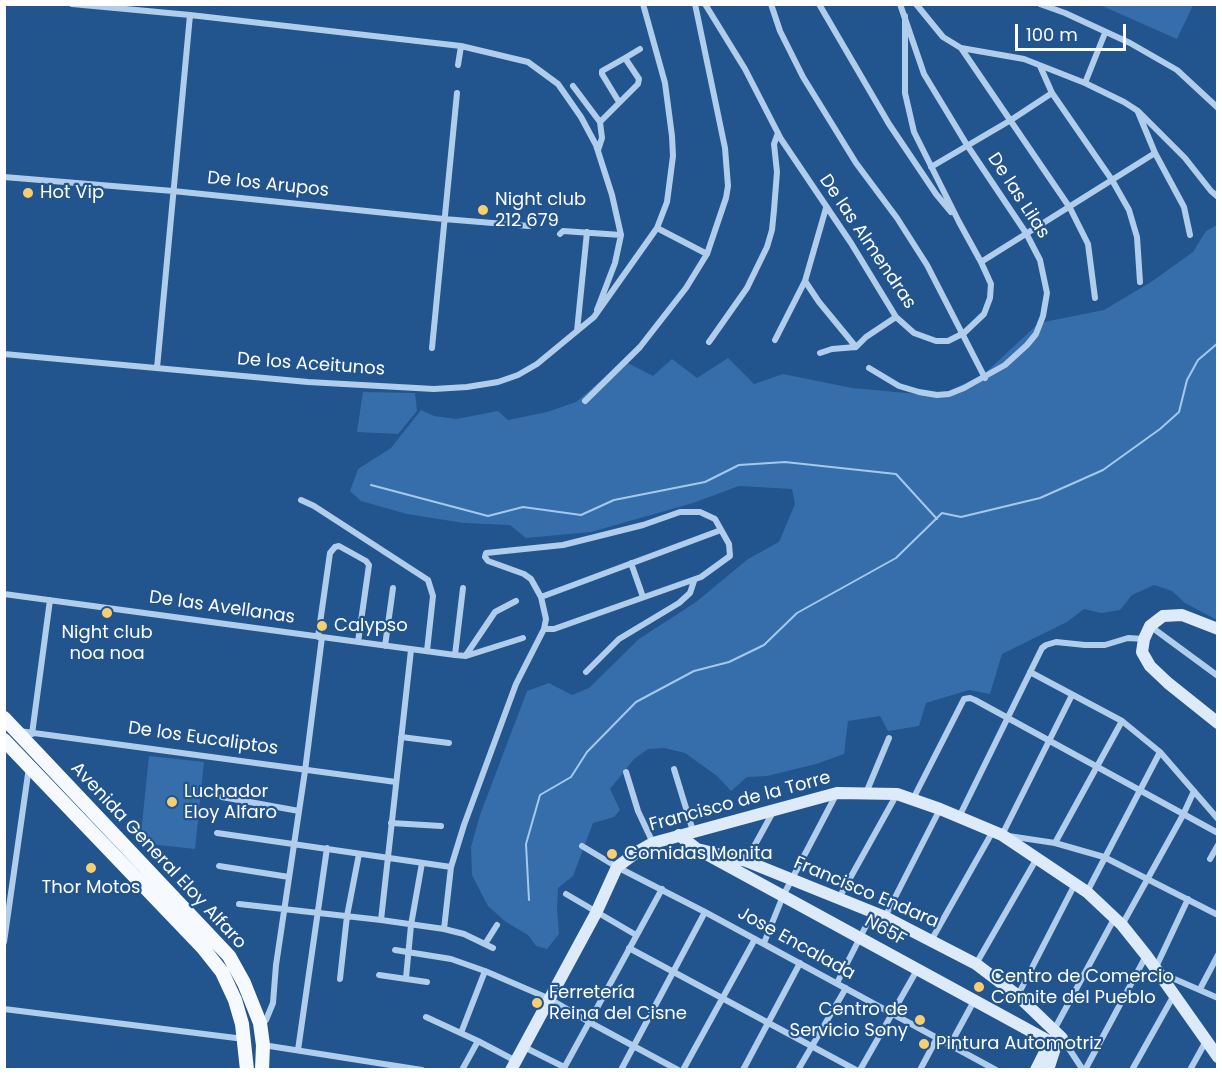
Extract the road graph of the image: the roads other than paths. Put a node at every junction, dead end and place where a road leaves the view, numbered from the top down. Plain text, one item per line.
1 (72, 4) edge
2 (643, 4) edge
3 (695, 4) edge
4 (705, 4) edge
5 (771, 4) edge
6 (819, 4) edge
7 (900, 4) edge
8 (916, 4) edge
9 (1040, 4) edge
10 (190, 15) junction
11 (905, 16) junction
12 (1105, 33) junction
13 (461, 46) junction
14 (961, 48) junction
15 (640, 49) dead end
16 (625, 58) junction
17 (458, 65) dead end
18 (1040, 66) junction
19 (1085, 83) junction
20 (573, 86) dead end
21 (457, 93) dead end
22 (1052, 93) junction
23 (620, 102) junction
24 (1218, 108) edge
25 (1137, 111) junction
26 (1011, 120) junction
27 (600, 122) junction
28 (778, 133) junction
29 (967, 146) junction
30 (598, 152) junction
31 (1155, 153) junction
32 (931, 167) junction
33 (4, 177) edge
34 (1112, 180) junction
35 (173, 191) junction
36 (1218, 197) edge
37 (826, 208) junction
38 (1070, 208) junction
39 (444, 219) junction
40 (959, 222) junction
41 (529, 225) dead end
42 (657, 228) junction
43 (587, 232) junction
44 (1026, 233) junction
45 (560, 234) dead end
46 (621, 235) junction
47 (1190, 235) dead end
48 (707, 254) junction
49 (981, 262) junction
50 (805, 281) junction
51 (1140, 282) dead end
52 (1095, 298) dead end
53 (594, 317) junction
54 (896, 317) junction
55 (577, 331) junction
56 (964, 333) junction
57 (775, 340) dead end
58 (709, 342) dead end
59 (856, 346) junction
60 (432, 348) dead end
61 (820, 353) dead end
62 (4, 354) edge
63 (157, 368) junction
64 (869, 368) dead end
65 (986, 378) junction
66 (585, 401) dead end
67 (301, 500) dead end
68 (721, 530) junction
69 (631, 563) junction
70 (694, 581) junction
71 (393, 588) dead end
72 (463, 588) dead end
73 (4, 594) edge
74 (541, 597) junction
75 (643, 597) junction
76 (50, 600) junction
77 (516, 601) dead end
78 (1150, 626) junction
79 (544, 629) junction
80 (1218, 629) edge
81 (320, 637) junction
82 (523, 638) dead end
83 (1144, 639) junction
84 (358, 642) junction
85 (385, 646) junction
86 (411, 650) junction
87 (427, 651) junction
88 (455, 655) junction
89 (466, 656) junction
90 (586, 672) dead end
91 (1030, 672) junction
92 (1218, 676) edge
93 (1072, 695) junction
94 (4, 718) edge
95 (1007, 719) junction
96 (1122, 721) junction
97 (1218, 723) edge
98 (11, 730) edge
99 (32, 734) junction
100 (401, 737) junction
101 (889, 738) dead end
102 (4, 740) edge
103 (1050, 741) junction
104 (449, 742) dead end
105 (1160, 752) junction
106 (29, 764) junction
107 (1097, 768) junction
108 (674, 770) dead end
109 (305, 771) junction
110 (626, 772) dead end
111 (396, 782) junction
112 (1139, 791) junction
113 (1194, 791) junction
114 (837, 793) junction
115 (867, 793) junction
116 (897, 794) junction
117 (222, 797) dead end
118 (913, 799) junction
119 (940, 809) junction
120 (774, 811) junction
121 (300, 812) junction
122 (1183, 815) junction
123 (959, 817) junction
124 (1218, 819) edge
125 (392, 823) junction
126 (441, 826) dead end
127 (693, 831) junction
128 (217, 833) dead end
129 (997, 833) junction
130 (1218, 833) edge
131 (678, 835) junction
132 (653, 843) junction
133 (1055, 843) junction
134 (294, 844) junction
135 (1218, 845) edge
136 (582, 846) dead end
137 (327, 848) junction
138 (697, 849) junction
139 (359, 854) junction
140 (1104, 857) junction
141 (387, 858) junction
142 (1037, 858) junction
143 (1210, 859) dead end
144 (746, 861) junction
145 (422, 863) junction
146 (219, 866) dead end
147 (451, 867) junction
148 (617, 867) junction
149 (289, 877) junction
150 (1148, 878) junction
151 (791, 881) junction
152 (1075, 884) junction
153 (662, 889) junction
154 (1087, 892) junction
155 (566, 894) dead end
156 (783, 896) junction
157 (839, 898) junction
158 (1188, 899) junction
159 (239, 904) dead end
160 (284, 910) junction
161 (705, 912) junction
162 (316, 913) junction
163 (596, 913) junction
164 (879, 914) junction
165 (1218, 915) edge
166 (347, 916) junction
167 (381, 920) junction
168 (1118, 922) junction
169 (411, 925) junction
170 (497, 925) dead end
171 (444, 929) junction
172 (636, 935) junction
173 (860, 938) junction
174 (755, 939) junction
175 (932, 939) junction
176 (4, 942) edge
177 (764, 943) junction
178 (485, 944) junction
179 (493, 948) dead end
180 (629, 948) junction
181 (395, 950) dead end
182 (409, 951) junction
183 (1146, 955) junction
184 (1218, 956) edge
185 (800, 963) junction
186 (976, 964) junction
187 (917, 969) junction
188 (1157, 970) junction
189 (485, 971) junction
190 (674, 972) junction
191 (379, 975) dead end
192 (406, 978) junction
193 (339, 979) dead end
194 (427, 982) dead end
195 (837, 983) junction
196 (846, 988) junction
197 (1200, 988) junction
198 (1017, 995) junction
199 (1174, 995) junction
200 (722, 998) junction
201 (1218, 998) edge
202 (550, 999) junction
203 (974, 1000) junction
204 (4, 1009) edge
205 (891, 1013) junction
206 (426, 1017) dead end
207 (589, 1022) junction
208 (768, 1022) junction
209 (260, 1023) junction
210 (461, 1032) junction
211 (937, 1038) junction
212 (1057, 1038) junction
213 (244, 1040) junction
214 (478, 1041) junction
215 (1206, 1041) junction
216 (262, 1045) junction
217 (950, 1045) junction
218 (634, 1046) junction
219 (813, 1046) junction
220 (524, 1047) junction
221 (298, 1050) junction
222 (1217, 1054) edge
223 (981, 1061) junction
224 (514, 1065) edge
225 (564, 1068) edge
226 (247, 1070) edge
227 (262, 1070) edge
228 (422, 1070) edge
229 (462, 1070) edge
230 (621, 1070) edge
231 (678, 1070) edge
232 (683, 1070) edge
233 (743, 1070) edge
234 (798, 1070) edge
235 (858, 1070) edge
236 (920, 1070) edge
237 (976, 1070) edge
238 (996, 1070) edge
239 (1036, 1070) edge
240 (1048, 1070) edge
241 (1084, 1070) edge
242 (1132, 1070) edge
243 (1190, 1070) edge

1 - 10 street, De los Aceitunos
2 - 42 street, De los Aceitunos
3 - 48 street
4 - 28 street, De las Almendras
5 - 56 street
6 - 40 street
7 - 11 street, De las Lilas
8 - 14 street
9 - 12 street
10 - 13 street, De los Aceitunos
10 - 35 street
11 - 29 street, De las Lilas
11 - 32 street, De las Almendras
12 - 19 street
12 - 24 street
13 - 17 street
13 - 30 street, De los Aceitunos
14 - 18 street
14 - 26 street
15 - 16 street
16 - 23 street
16 - 23 street
18 - 19 street
18 - 22 street
19 - 25 street
20 - 27 street
21 - 39 street
22 - 26 street
22 - 34 street
23 - 27 street
25 - 31 street
25 - 36 street
26 - 29 street
26 - 38 street
27 - 30 street
28 - 37 street, De las Almendras
28 - 58 street
29 - 32 street
29 - 44 street, De las Lilas
30 - 46 street, De los Aceitunos
31 - 34 street
31 - 47 street
32 - 40 street, De las Almendras
33 - 35 street, De los Arupos
34 - 38 street
34 - 51 street
35 - 39 street, De los Arupos
35 - 63 street
37 - 50 street
37 - 54 street, De las Almendras
38 - 44 street
38 - 52 street
39 - 41 street, De los Arupos
39 - 60 street
40 - 49 street, De las Almendras
42 - 48 street
42 - 53 street, De los Aceitunos
43 - 45 street
43 - 46 street
43 - 55 street
44 - 49 street
44 - 65 street, De las Lilas
46 - 53 street, De los Aceitunos
48 - 66 street
49 - 56 street, De las Almendras
50 - 57 street
50 - 59 street
53 - 55 street, De los Aceitunos
54 - 56 street, De las Almendras
54 - 59 street
55 - 63 street, De los Aceitunos
56 - 65 street
59 - 61 street
62 - 63 street, De los Aceitunos
64 - 65 street, De las Lilas
67 - 87 street
68 - 69 street
68 - 70 street
68 - 74 street
69 - 74 street
69 - 75 street
70 - 75 street
70 - 90 street
71 - 85 street
72 - 88 street
73 - 76 street, De las Avellanas
74 - 79 street
75 - 79 street
76 - 81 street, De las Avellanas
76 - 99 street
77 - 89 street
78 - 80 street
78 - 83 street
78 - 92 street
79 - 147 street
81 - 84 street, De las Avellanas
81 - 84 street
81 - 109 street
82 - 89 street
83 - 91 street
83 - 97 street
84 - 85 street, De las Avellanas
85 - 86 street, De las Avellanas
86 - 87 street, De las Avellanas
86 - 100 street
87 - 88 street, De las Avellanas
88 - 89 street, De las Avellanas
91 - 93 street
91 - 95 street
93 - 96 street
93 - 103 street
94 - 98 main road, Avenida General Eloy Alfaro
95 - 103 street
95 - 118 street
95 - 123 street
96 - 105 street
96 - 107 street
98 - 99 street, De los Eucaliptos
98 - 209 main road, Avenida General Eloy Alfaro
99 - 109 street, De los Eucaliptos
100 - 104 street
100 - 111 street
101 - 115 street
102 - 106 main road, Avenida General Eloy Alfaro
103 - 107 street
103 - 129 street
105 - 112 street
105 - 113 street
106 - 176 street
106 - 213 main road, Avenida General Eloy Alfaro
107 - 112 street
107 - 133 street
108 - 127 street
109 - 111 street, De los Eucaliptos
109 - 121 street
110 - 132 street
111 - 125 street
112 - 122 street
112 - 140 street
113 - 122 street
113 - 124 street
114 - 115 street, Francisco de la Torre
114 - 120 street, Francisco de la Torre
114 - 151 street
115 - 116 street, Francisco de la Torre
116 - 118 street, Francisco de la Torre
116 - 157 street
117 - 121 street
118 - 119 street, Francisco de la Torre
119 - 123 street, Francisco de la Torre
119 - 164 street
120 - 127 street, Francisco de la Torre
120 - 144 street
121 - 134 street
122 - 130 street
122 - 150 street
123 - 129 street, Francisco de la Torre
125 - 126 street
125 - 141 street
127 - 131 street, Francisco de la Torre
128 - 134 street
129 - 133 street
129 - 142 street, Francisco de la Torre
129 - 175 street
131 - 132 street, Francisco de la Torre
131 - 138 street
132 - 148 street, Francisco de la Torre
133 - 140 street
134 - 137 street
134 - 149 street
135 - 143 street
136 - 148 street, Jose Encalada
137 - 139 street
137 - 162 street
138 - 144 street, Francisco Endara
138 - 156 street, N65F
139 - 141 street
139 - 166 street
140 - 150 street
140 - 154 street
141 - 145 street
141 - 167 street
142 - 152 street, Francisco de la Torre
142 - 186 street
144 - 151 street, Francisco Endara
145 - 147 street
145 - 169 street
146 - 149 street
147 - 171 street
148 - 153 street, Jose Encalada
148 - 163 street, Francisco de la Torre
149 - 160 street
150 - 158 street
150 - 168 street
151 - 156 street
151 - 157 street, Francisco Endara
152 - 154 street, Francisco de la Torre
152 - 198 street
153 - 161 street, Jose Encalada
153 - 172 street
154 - 168 street, Francisco de la Torre
155 - 163 street
156 - 173 street, N65F
156 - 177 street
157 - 164 street, Francisco Endara
158 - 165 street
158 - 188 street
159 - 160 street
160 - 162 street
160 - 209 street
161 - 174 street, Jose Encalada
161 - 190 street
162 - 166 street
162 - 221 street
163 - 172 street
163 - 202 street, Francisco de la Torre
164 - 173 street
164 - 175 street, Francisco Endara
166 - 167 street
166 - 193 street
167 - 169 street
168 - 183 street, Francisco de la Torre
168 - 212 street
169 - 171 street
169 - 182 street
170 - 178 street
171 - 178 street
172 - 180 street
173 - 187 street, N65F
173 - 195 street
174 - 177 street, Jose Encalada
174 - 200 street
175 - 186 street, Francisco Endara
177 - 185 street, Jose Encalada
178 - 179 street
180 - 190 street
180 - 207 street
181 - 182 street
182 - 189 street
182 - 192 street
183 - 188 street, Francisco de la Torre
183 - 241 street
184 - 197 street
185 - 195 street, Jose Encalada
185 - 208 street
186 - 198 street, Francisco Endara
187 - 203 street, N65F
187 - 205 street
188 - 197 street
188 - 199 street, Francisco de la Torre
189 - 202 street
189 - 210 street
190 - 200 street
190 - 218 street
191 - 192 street
192 - 194 street
195 - 196 street, Jose Encalada
196 - 205 street, Jose Encalada
196 - 219 street
197 - 201 street
198 - 212 street, Francisco Endara
199 - 215 street, Francisco de la Torre
199 - 242 street
200 - 208 street
200 - 232 street
202 - 207 street
202 - 220 street, Francisco de la Torre
203 - 212 street, N65F
203 - 217 street
204 - 213 street
205 - 211 street, Jose Encalada
205 - 235 street
206 - 210 street
207 - 218 street
207 - 225 street
208 - 219 street
208 - 233 street
209 - 216 main road, Avenida General Eloy Alfaro
210 - 214 street
211 - 217 street, Jose Encalada
211 - 236 street
212 - 239 street
212 - 240 street
212 - 241 street, Francisco Endara
213 - 226 main road, Avenida General Eloy Alfaro
214 - 224 street
214 - 229 street
215 - 222 street, Francisco de la Torre
215 - 243 street
216 - 221 street
216 - 227 main road, Avenida General Eloy Alfaro
217 - 223 street, Jose Encalada
218 - 230 street
218 - 231 street
219 - 234 street
219 - 235 street
220 - 224 street, Francisco de la Torre
220 - 225 street
221 - 228 street
223 - 237 street
223 - 238 street, Jose Encalada

